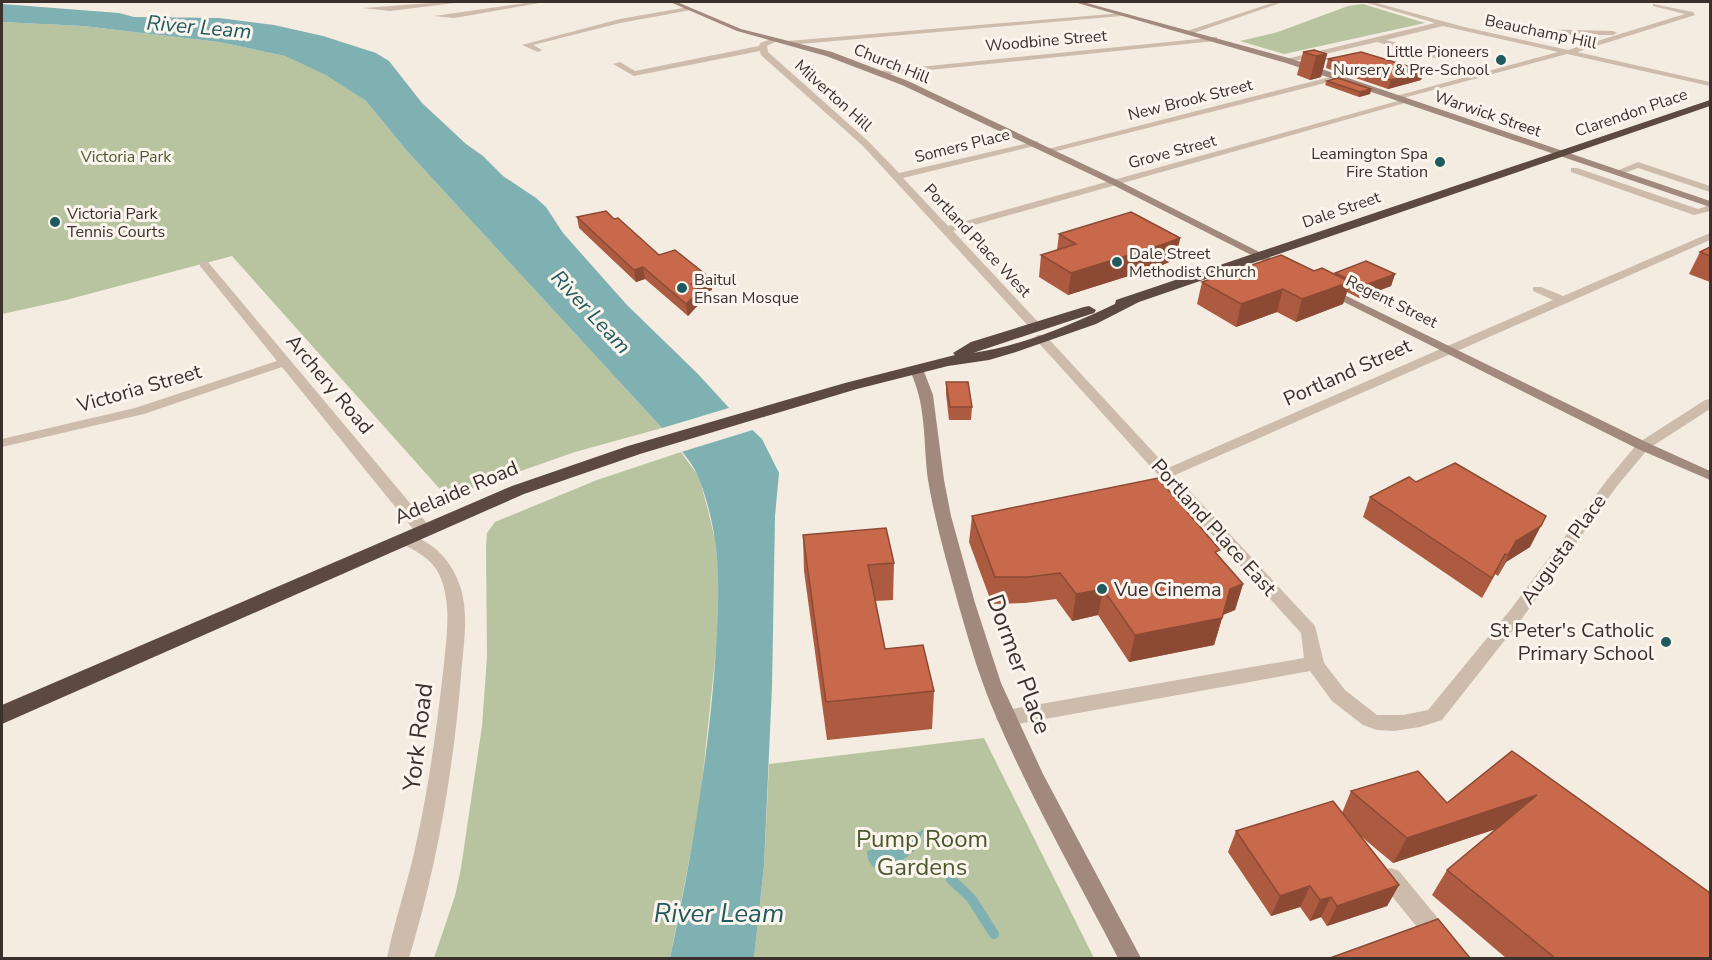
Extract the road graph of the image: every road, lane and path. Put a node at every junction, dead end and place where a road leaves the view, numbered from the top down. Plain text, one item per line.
1 (392, 2) edge
2 (460, 2) edge
3 (542, 2) edge
4 (673, 2) edge
5 (1077, 2) edge
6 (1280, 2) edge
7 (1367, 2) edge
8 (1653, 3) edge
9 (366, 8) dead end
10 (399, 8) junction
11 (689, 9) junction
12 (473, 13) junction
13 (1121, 14) junction
14 (437, 16) dead end
15 (483, 18) dead end
16 (1442, 24) junction
17 (1655, 24) junction
18 (1463, 29) junction
19 (1188, 32) junction
20 (1628, 33) junction
21 (1215, 39) junction
22 (775, 40) junction
23 (1379, 40) junction
24 (788, 43) junction
25 (762, 48) junction
26 (538, 50) dead end
27 (1568, 53) junction
28 (1437, 57) dead end
29 (1290, 61) junction
30 (617, 64) dead end
31 (880, 73) junction
32 (1338, 77) junction
33 (1710, 84) edge
34 (1403, 100) junction
35 (1710, 103) edge
36 (1035, 143) junction
37 (1049, 150) junction
38 (1562, 153) junction
39 (1592, 163) junction
40 (1619, 172) junction
41 (896, 177) junction
42 (1114, 182) junction
43 (1710, 189) edge
44 (1710, 206) edge
45 (944, 230) junction
46 (1710, 236) edge
47 (1261, 256) junction
48 (204, 264) dead end
49 (1295, 274) edge
50 (1314, 283) edge
51 (1537, 289) dead end
52 (1564, 301) junction
53 (1038, 333) junction
54 (1450, 350) junction
55 (285, 362) junction
56 (916, 369) junction
57 (1710, 404) edge
58 (2, 443) edge
59 (1643, 446) junction
60 (1166, 474) junction
61 (1710, 476) edge
62 (415, 535) junction
63 (1315, 663) junction
64 (2, 715) edge
65 (1006, 718) junction
66 (1372, 721) joint
67 (1391, 878) edge
68 (398, 958) edge
69 (1130, 958) edge
70 (1456, 958) edge

1 - 10 street
2 - 10 street
3 - 12 street
4 - 11 street, Church Hill
5 - 13 street, Warwick Street
6 - 19 street
7 - 16 street, Beauchamp Hill
8 - 17 street
8 - 17 street, Grove Street
9 - 10 street
11 - 22 street, Church Hill
11 - 26 street
12 - 14 street
12 - 15 street
13 - 19 street, Warwick Street
13 - 24 street
16 - 18 street, Beauchamp Hill
16 - 23 street
17 - 20 street, Grove Street
18 - 20 street
18 - 27 street, Beauchamp Hill
19 - 21 street, Warwick Street
20 - 27 street, Grove Street
21 - 29 street, Warwick Street
21 - 31 street, Woodbine Street
22 - 24 street, Church Hill
22 - 25 street
23 - 28 street
23 - 29 street
24 - 31 street, Church Hill
25 - 30 street
25 - 41 street, Milverton Hill
27 - 33 street, Beauchamp Hill
27 - 34 street, Grove Street
29 - 32 street, Warwick Street
31 - 36 street, Church Hill
32 - 34 street, Warwick Street
32 - 37 street, New Brook Street
34 - 38 street, Warwick Street
34 - 42 street, Grove Street
35 - 38 highway, Clarendon Place
36 - 37 street
36 - 41 street, Somers Place
37 - 42 street
38 - 39 street, Warwick Street
38 - 47 highway, Dale Street
39 - 40 street, Warwick Street
39 - 44 street
40 - 43 street
40 - 44 street, Warwick Street
41 - 45 street, Portland Place West
42 - 45 street, Grove Street
42 - 47 street
45 - 53 street, Portland Place West
46 - 52 street, Portland Street
47 - 49 street
47 - 53 highway, Dale Street
48 - 55 street, Archery Road
50 - 54 street, Regent Street
51 - 52 street
52 - 54 street, Portland Street
53 - 56 highway, Adelaide Road
53 - 60 street, Portland Place East
54 - 59 street, Regent Street
54 - 60 street, Portland Street
55 - 58 street, Victoria Street
55 - 62 street, Archery Road
56 - 62 highway, Adelaide Road
56 - 65 street, Dormer Place
57 - 59 street, Augusta Place
59 - 61 street, Regent Street
59 - 66 street, Augusta Place
60 - 63 street, Portland Place East
62 - 64 highway, Adelaide Road
62 - 68 street, York Road
63 - 65 street
63 - 66 street, Portland Place East
65 - 69 street, Dormer Place
67 - 70 street

